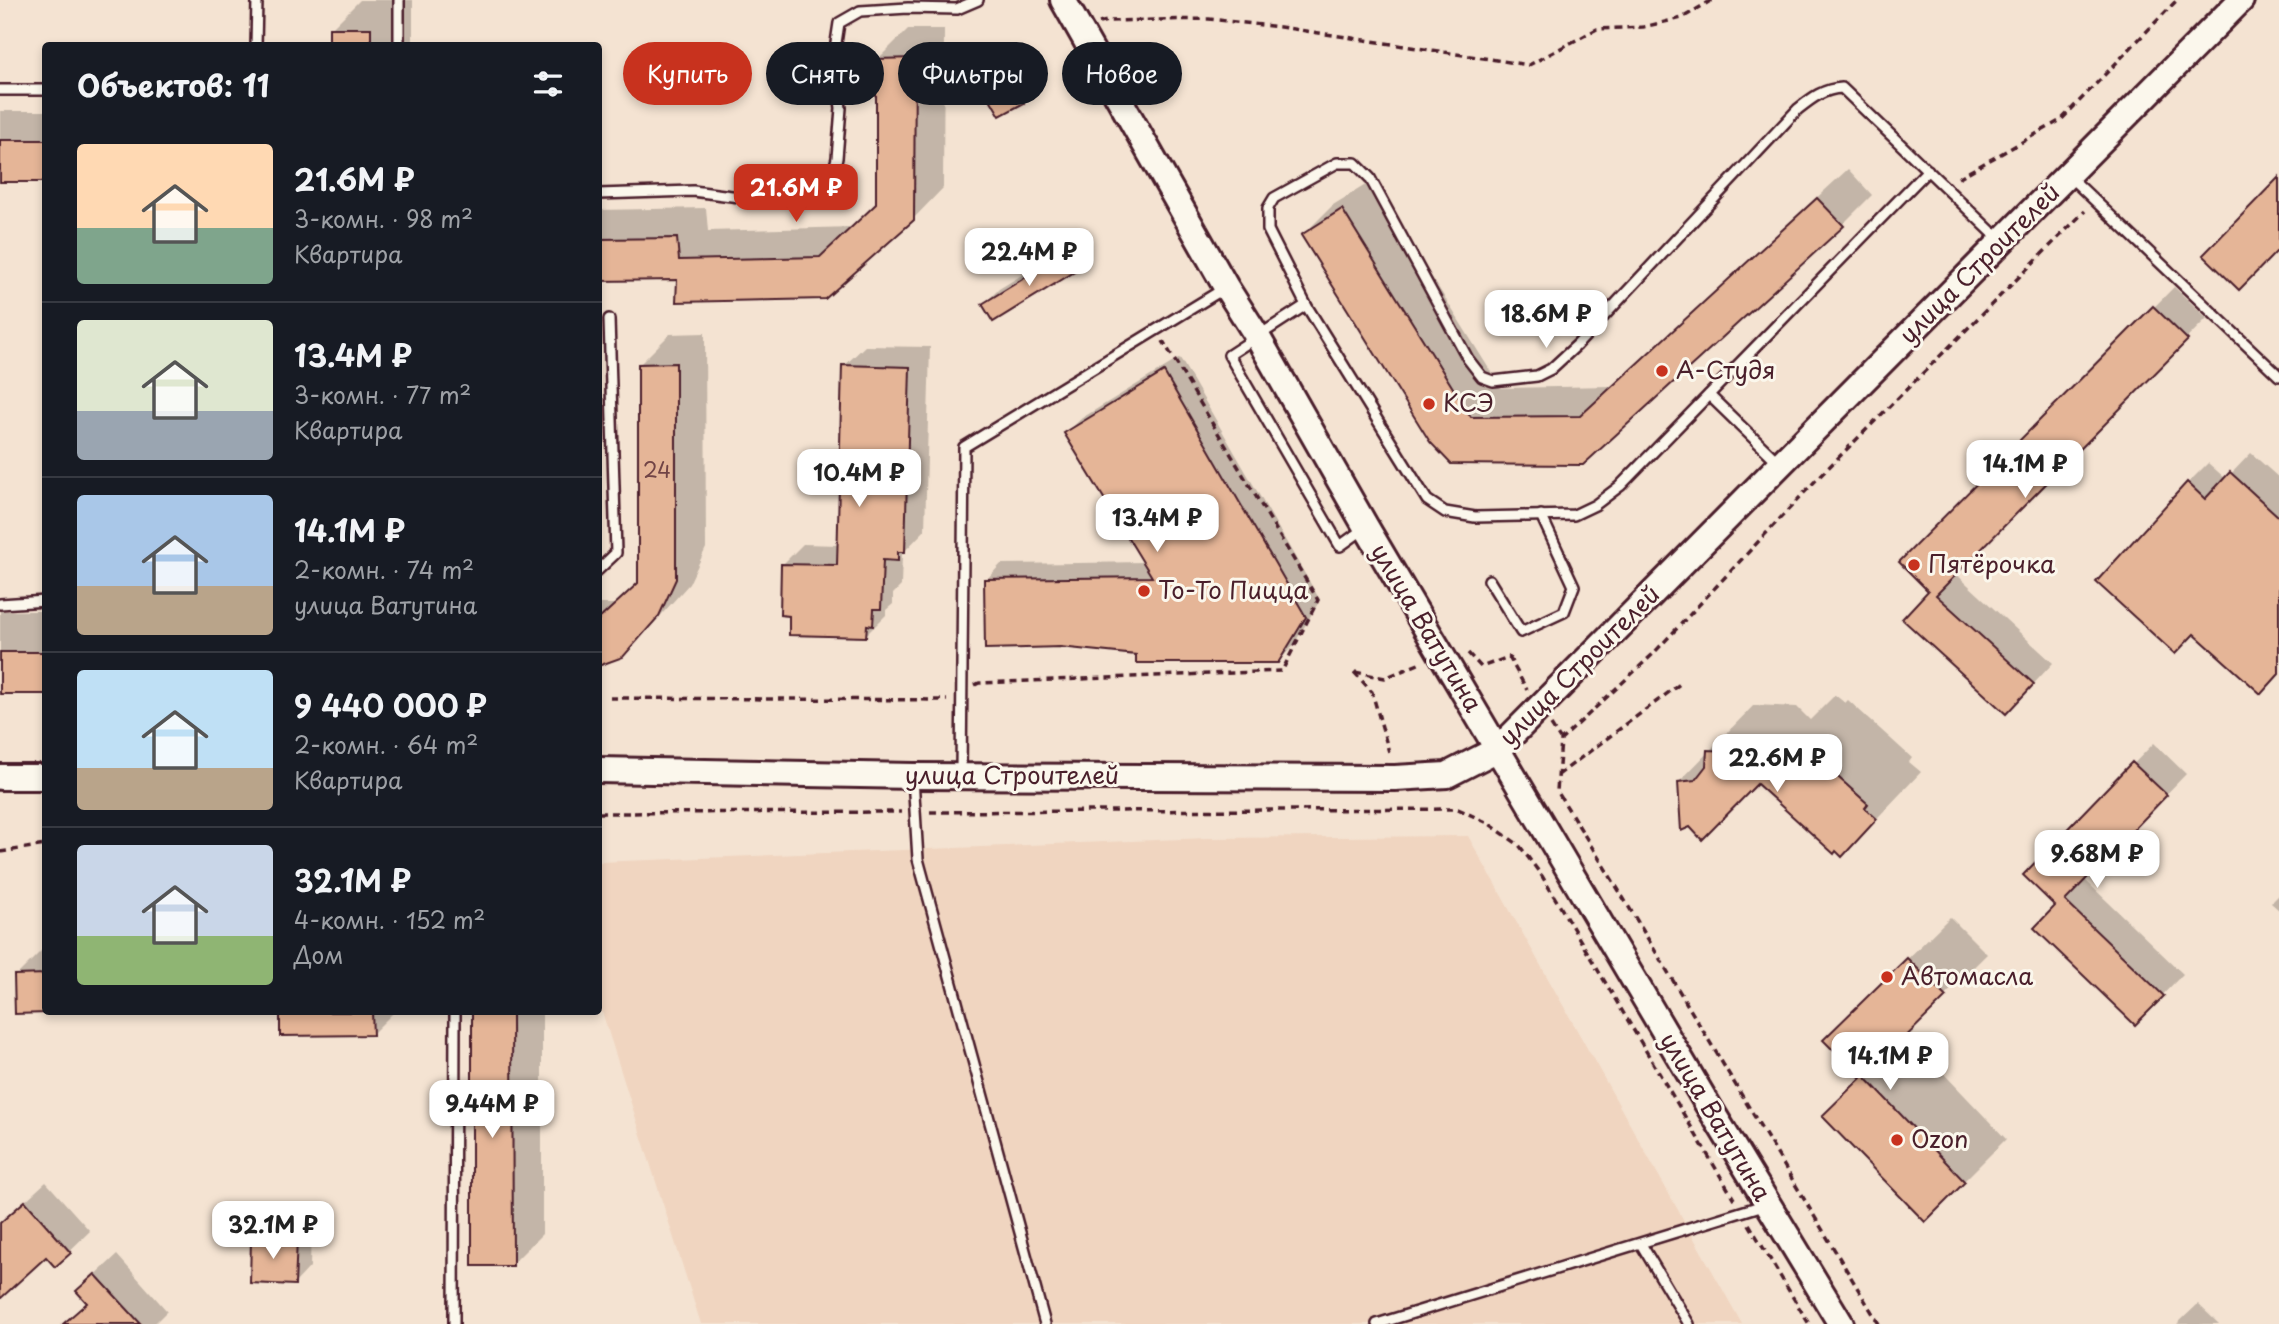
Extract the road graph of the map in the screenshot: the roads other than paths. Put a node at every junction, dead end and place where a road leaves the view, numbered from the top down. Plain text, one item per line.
1 (257, 0) edge
2 (399, 0) edge
3 (978, 0) edge
4 (1063, 0) edge
5 (2241, 0) edge
6 (256, 42) edge
7 (399, 42) edge
8 (42, 89) edge
9 (0, 90) edge
10 (1928, 170) junction
11 (2068, 175) junction
12 (602, 194) edge
13 (2001, 242) junction
14 (1226, 287) junction
15 (1306, 305) junction
16 (609, 319) dead end
17 (1257, 337) junction
18 (2279, 376) edge
19 (1709, 395) junction
20 (1781, 464) junction
21 (1541, 515) junction
22 (1366, 527) junction
23 (602, 566) edge
24 (1489, 580) dead end
25 (42, 601) edge
26 (0, 604) edge
27 (1497, 749) junction
28 (602, 770) edge
29 (913, 776) junction
30 (961, 776) junction
31 (0, 777) edge
32 (42, 777) edge
33 (455, 1015) edge
34 (1767, 1204) junction
35 (1641, 1244) junction
36 (454, 1324) edge
37 (1045, 1324) edge
38 (1377, 1324) edge
39 (1689, 1324) edge
40 (1841, 1324) edge

1 - 6 lane
2 - 7 lane
3 - 12 lane
4 - 14 street, улица Ватутина
5 - 11 street, улица Строителей
8 - 9 lane
10 - 13 lane
10 - 15 lane
10 - 19 lane
11 - 13 street, улица Строителей
11 - 18 lane
13 - 20 street, улица Строителей
14 - 17 street, улица Ватутина
14 - 30 lane
15 - 17 lane
15 - 21 lane
16 - 23 lane
17 - 22 street, улица Ватутина
17 - 22 lane
19 - 20 lane
19 - 21 lane
20 - 27 street, улица Строителей
21 - 24 lane
22 - 27 street, улица Ватутина
25 - 26 lane
27 - 30 street, улица Строителей
27 - 34 street, улица Ватутина
28 - 29 street, улица Строителей
29 - 30 street, улица Строителей
29 - 37 lane
31 - 32 street
33 - 36 lane
34 - 35 lane
34 - 40 street, улица Ватутина
35 - 38 lane
35 - 39 lane

